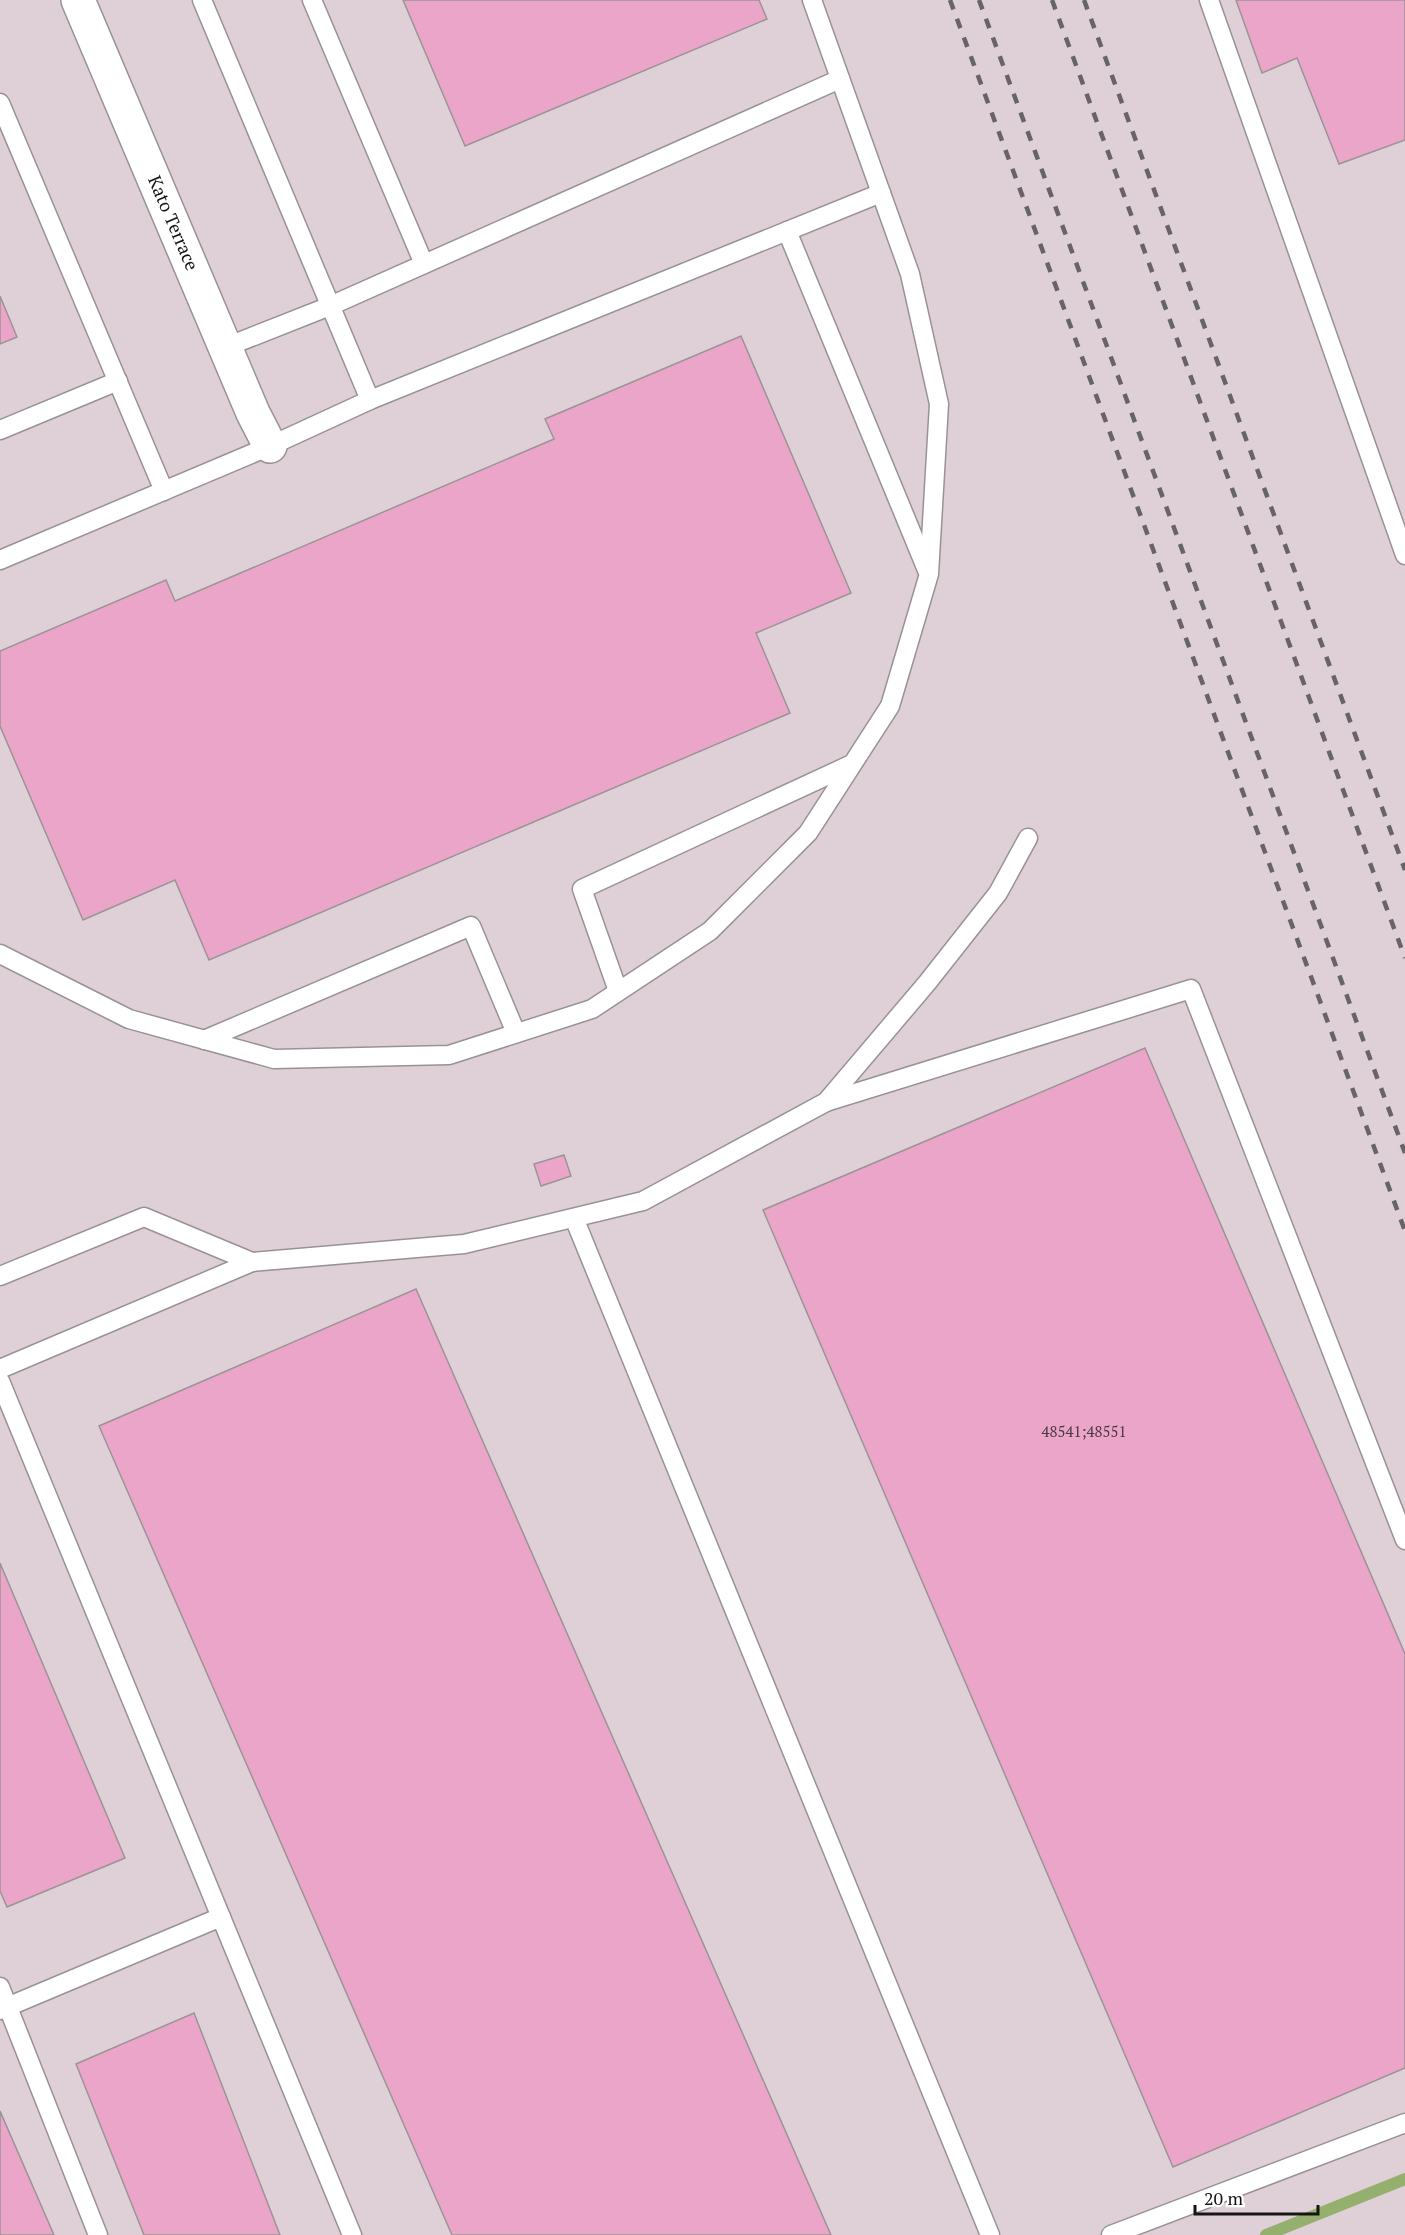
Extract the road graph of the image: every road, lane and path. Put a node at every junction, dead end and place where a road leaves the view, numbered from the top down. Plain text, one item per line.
1 (78, 0) edge
2 (202, 0) edge
3 (312, 0) edge
4 (812, 0) edge
5 (1209, 0) edge
6 (840, 79) junction
7 (0, 103) edge
8 (881, 193) junction
9 (787, 231) junction
10 (424, 264) junction
11 (330, 306) junction
12 (226, 347) junction
13 (118, 381) junction
14 (370, 400) junction
15 (0, 430) edge
16 (270, 446) junction
17 (164, 491) junction
18 (1405, 555) edge
19 (0, 560) edge
20 (929, 574) junction
21 (852, 764) junction
22 (1028, 838) dead end
23 (1, 954) edge
24 (618, 991) junction
25 (516, 1033) junction
26 (204, 1040) junction
27 (826, 1102) junction
28 (574, 1218) junction
29 (252, 1262) junction
30 (0, 1276) edge
31 (0, 1369) edge
32 (0, 1380) edge
33 (1405, 1540) edge
34 (221, 1917) junction
35 (0, 1986) edge
36 (4, 2008) edge
37 (1405, 2123) edge
38 (98, 2235) edge
39 (352, 2235) edge
40 (990, 2235) edge
41 (1112, 2235) edge

1 - 12 street, Kato Terrace
2 - 11 lane
3 - 10 lane
4 - 6 lane
5 - 18 lane
6 - 8 lane
6 - 10 lane
7 - 13 lane
8 - 9 lane
8 - 20 lane
9 - 14 lane
9 - 20 lane
10 - 11 lane
11 - 12 lane
11 - 14 lane
12 - 16 street, Kato Terrace
13 - 15 lane
13 - 17 lane
14 - 16 lane
16 - 17 lane
17 - 19 lane
20 - 21 lane
21 - 24 lane
21 - 24 lane
22 - 27 lane
23 - 26 lane
24 - 25 lane
25 - 26 lane
25 - 26 lane
27 - 28 lane
27 - 33 lane
28 - 29 lane
28 - 40 lane
29 - 30 lane
29 - 31 lane
32 - 34 lane
34 - 36 lane
34 - 39 lane
35 - 36 lane
36 - 38 lane
37 - 41 lane

